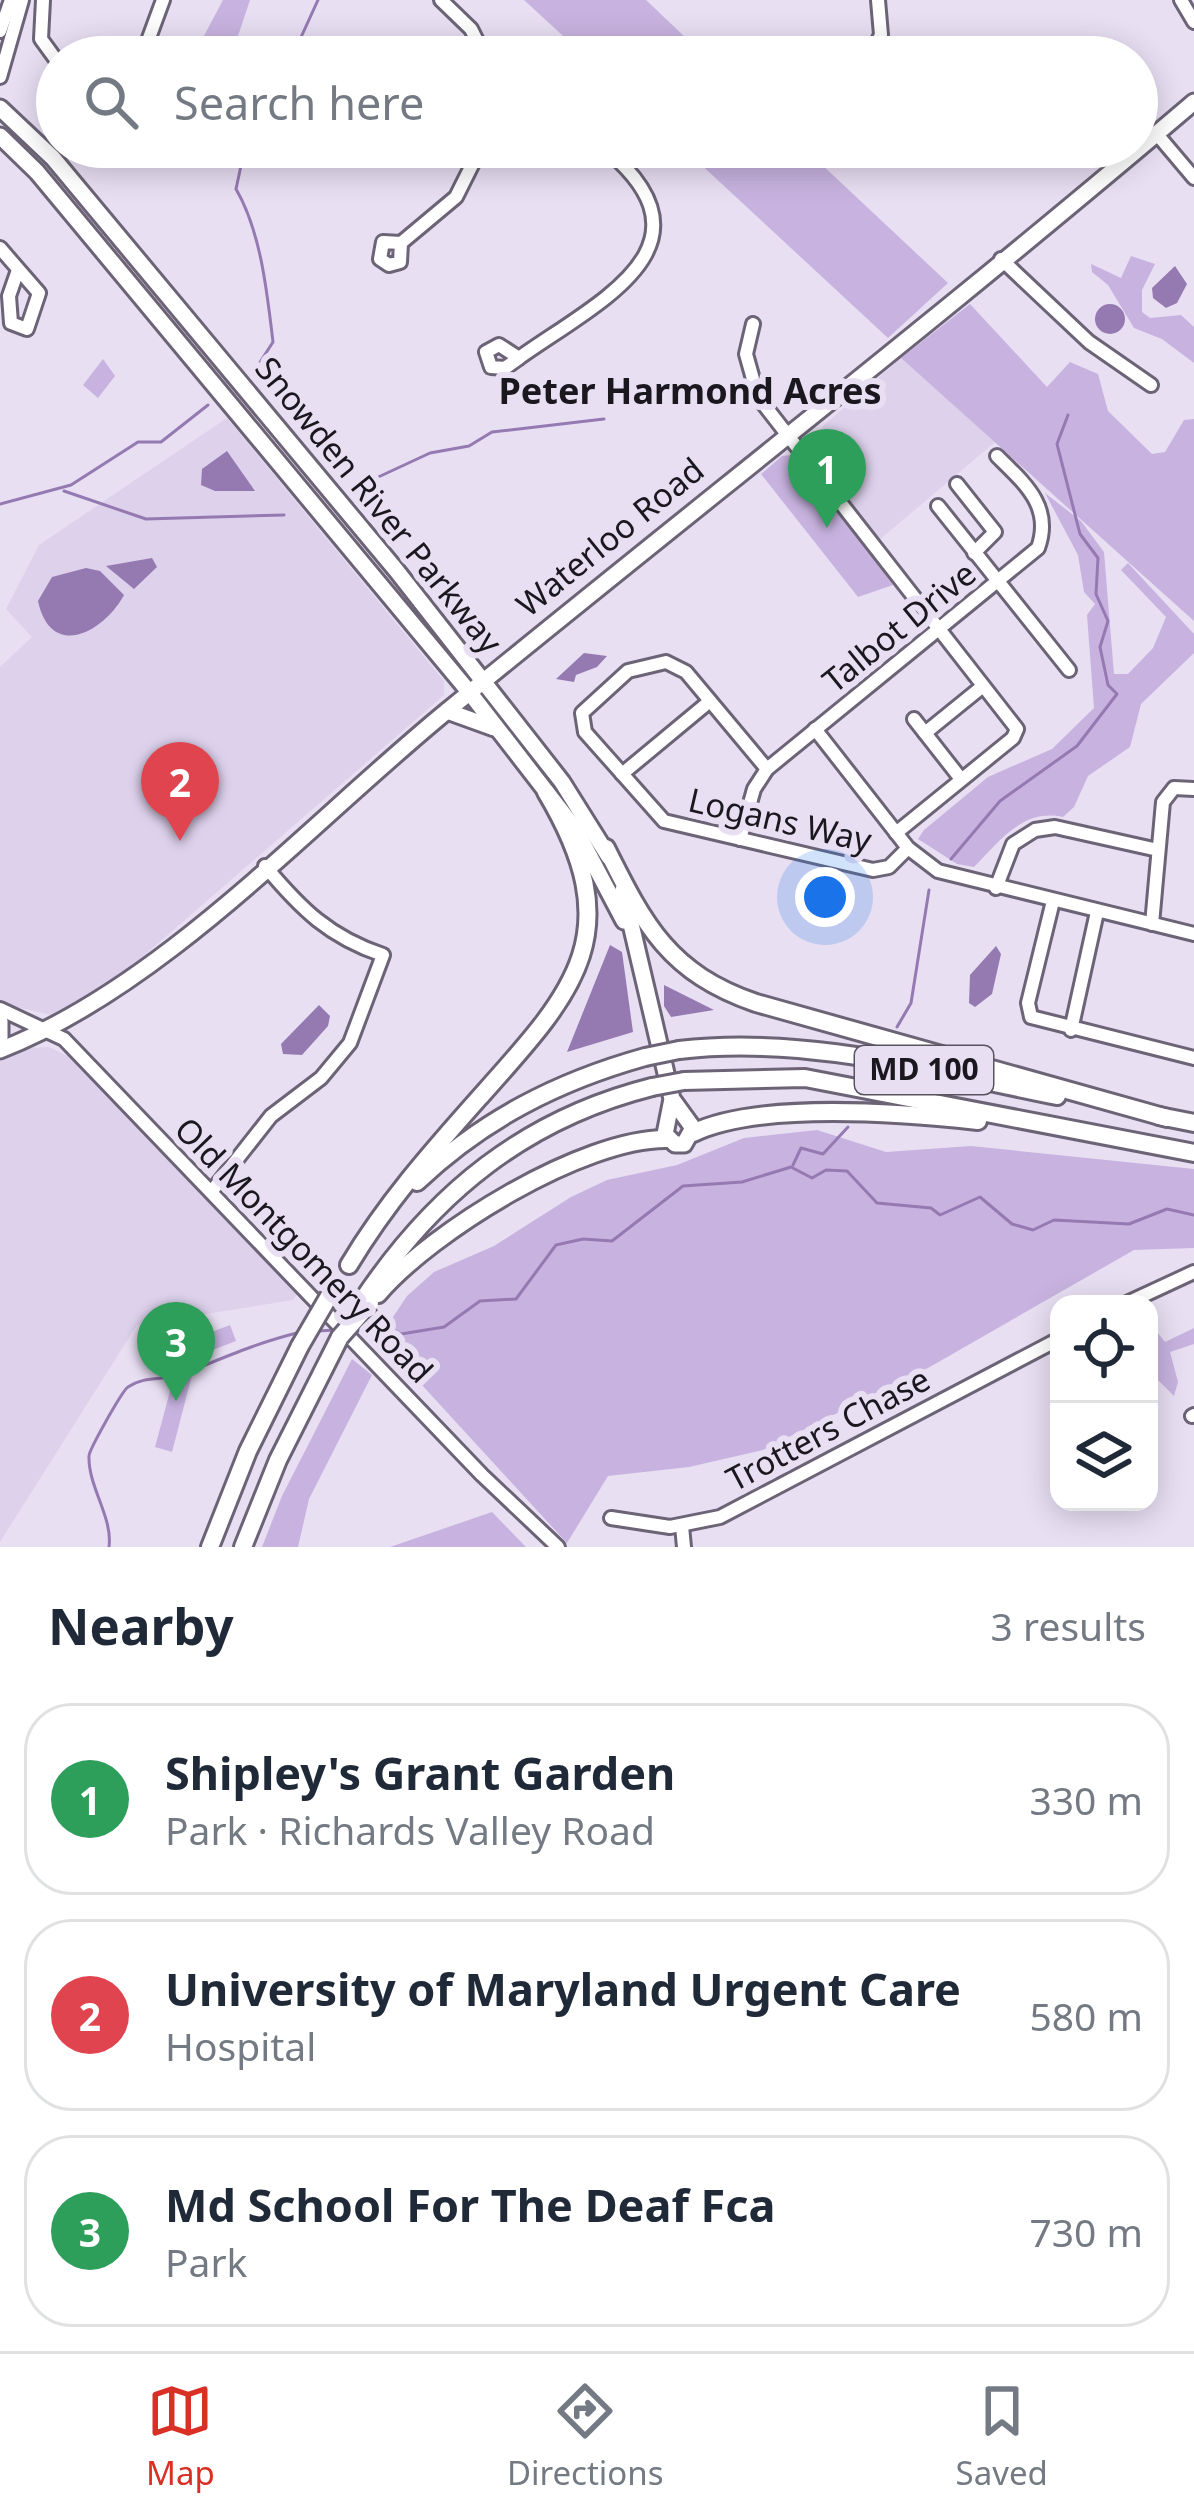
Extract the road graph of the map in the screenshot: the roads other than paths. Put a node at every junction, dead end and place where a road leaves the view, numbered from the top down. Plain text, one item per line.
1 (11, 0) edge
2 (22, 0) edge
3 (43, 0) edge
4 (163, 0) edge
5 (441, 0) edge
6 (878, 0) edge
7 (1181, 0) edge
8 (1194, 22) edge
9 (0, 31) edge
10 (41, 36) edge
11 (150, 36) edge
12 (474, 36) edge
13 (880, 36) edge
14 (0, 77) edge
15 (1194, 102) edge
16 (0, 107) edge
17 (1158, 131) edge
18 (1158, 135) edge
19 (0, 136) edge
20 (36, 142) edge
21 (61, 168) edge
22 (471, 168) edge
23 (625, 168) edge
24 (1113, 168) edge
25 (1194, 178) edge
26 (401, 243) dead end
27 (0, 248) edge
28 (1001, 259) junction
29 (18, 270) dead end
30 (753, 324) dead end
31 (519, 358) dead end
32 (1151, 385) dead end
33 (786, 432) junction
34 (997, 456) dead end
35 (957, 484) dead end
36 (938, 506) dead end
37 (974, 553) junction
38 (998, 583) junction
39 (939, 632) junction
40 (448, 666) junction
41 (1069, 670) dead end
42 (983, 686) junction
43 (477, 687) junction
44 (710, 701) junction
45 (447, 711) junction
46 (914, 719) dead end
47 (815, 729) junction
48 (499, 731) junction
49 (925, 733) junction
50 (767, 769) junction
51 (622, 774) junction
52 (961, 779) junction
53 (1194, 789) edge
54 (546, 792) junction
55 (896, 833) junction
56 (740, 838) junction
57 (605, 848) junction
58 (908, 848) junction
59 (1159, 850) junction
60 (265, 866) junction
61 (996, 887) junction
62 (1053, 902) junction
63 (1097, 912) junction
64 (1152, 924) junction
65 (1194, 934) edge
66 (645, 980) junction
67 (0, 1009) edge
68 (0, 1022) edge
69 (50, 1029) junction
70 (1070, 1030) junction
71 (0, 1039) edge
72 (0, 1050) edge
73 (1194, 1058) edge
74 (1167, 1118) junction
75 (683, 1122) junction
76 (1194, 1123) edge
77 (1118, 1138) junction
78 (667, 1139) junction
79 (1194, 1153) edge
80 (212, 1191) junction
81 (349, 1265) junction
82 (1194, 1272) edge
83 (1144, 1295) edge
84 (366, 1302) junction
85 (1050, 1344) edge
86 (610, 1518) dead end
87 (682, 1526) junction
88 (210, 1547) edge
89 (243, 1547) edge
90 (558, 1547) edge
91 (684, 1547) edge

1 - 9 street
2 - 14 street
3 - 10 street
4 - 11 street
5 - 12 street
6 - 13 street
7 - 8 street
15 - 17 main road, Waterloo Road
16 - 20 main road, Snowden River Parkway
18 - 25 street
19 - 40 main road, Snowden River Parkway
21 - 43 main road, Snowden River Parkway
22 - 26 street
23 - 31 street
24 - 28 main road, Waterloo Road
27 - 29 street
28 - 32 street
28 - 33 main road, Waterloo Road
30 - 33 street
33 - 39 street
33 - 43 main road, Waterloo Road
34 - 38 street, Talbot Drive
35 - 37 street
36 - 37 street
37 - 38 street
38 - 39 street, Talbot Drive
38 - 41 street
39 - 42 street
39 - 47 street, Talbot Drive
40 - 43 main road, Snowden River Parkway
40 - 45 main road
42 - 49 street
42 - 52 street
43 - 45 main road, Waterloo Road
43 - 48 main road, Snowden River Parkway
43 - 57 main road, Snowden River Parkway
44 - 50 street, Logans Way
44 - 51 street
44 - 51 street, Logans Way
45 - 48 main road
45 - 60 main road, Waterloo Road
46 - 49 street
47 - 50 street, Talbot Drive
47 - 55 street
48 - 54 main road, Snowden River Parkway
49 - 52 street
50 - 56 street, Talbot Drive
51 - 56 street, Logans Way
52 - 55 street
53 - 59 street
54 - 66 main road, Snowden River Parkway
54 - 81 highway
55 - 58 street
56 - 58 street, Logans Way
57 - 66 main road, Snowden River Parkway
57 - 74 highway
58 - 61 street
59 - 61 street
59 - 64 street
60 - 69 main road, Waterloo Road
60 - 80 street
61 - 62 street
62 - 63 street
62 - 70 street
63 - 64 street
63 - 70 street
64 - 65 street
66 - 75 main road, Snowden River Parkway
67 - 69 street, Old Montgomery Road
68 - 71 main road
69 - 72 main road, Waterloo Road
69 - 80 street, Old Montgomery Road
70 - 73 street
74 - 76 highway, MD 100
74 - 81 highway, MD 100, bridge
75 - 77 highway
75 - 78 main road, Snowden River Parkway
75 - 78 main road
77 - 79 highway, MD 100
77 - 84 highway, MD 100, bridge
78 - 84 highway
80 - 90 street, Old Montgomery Road
81 - 88 highway, MD 100, bridge
82 - 83 street
84 - 89 highway, bridge
85 - 87 street, Trotters Chase
86 - 87 street, Trotters Chase
87 - 91 street

